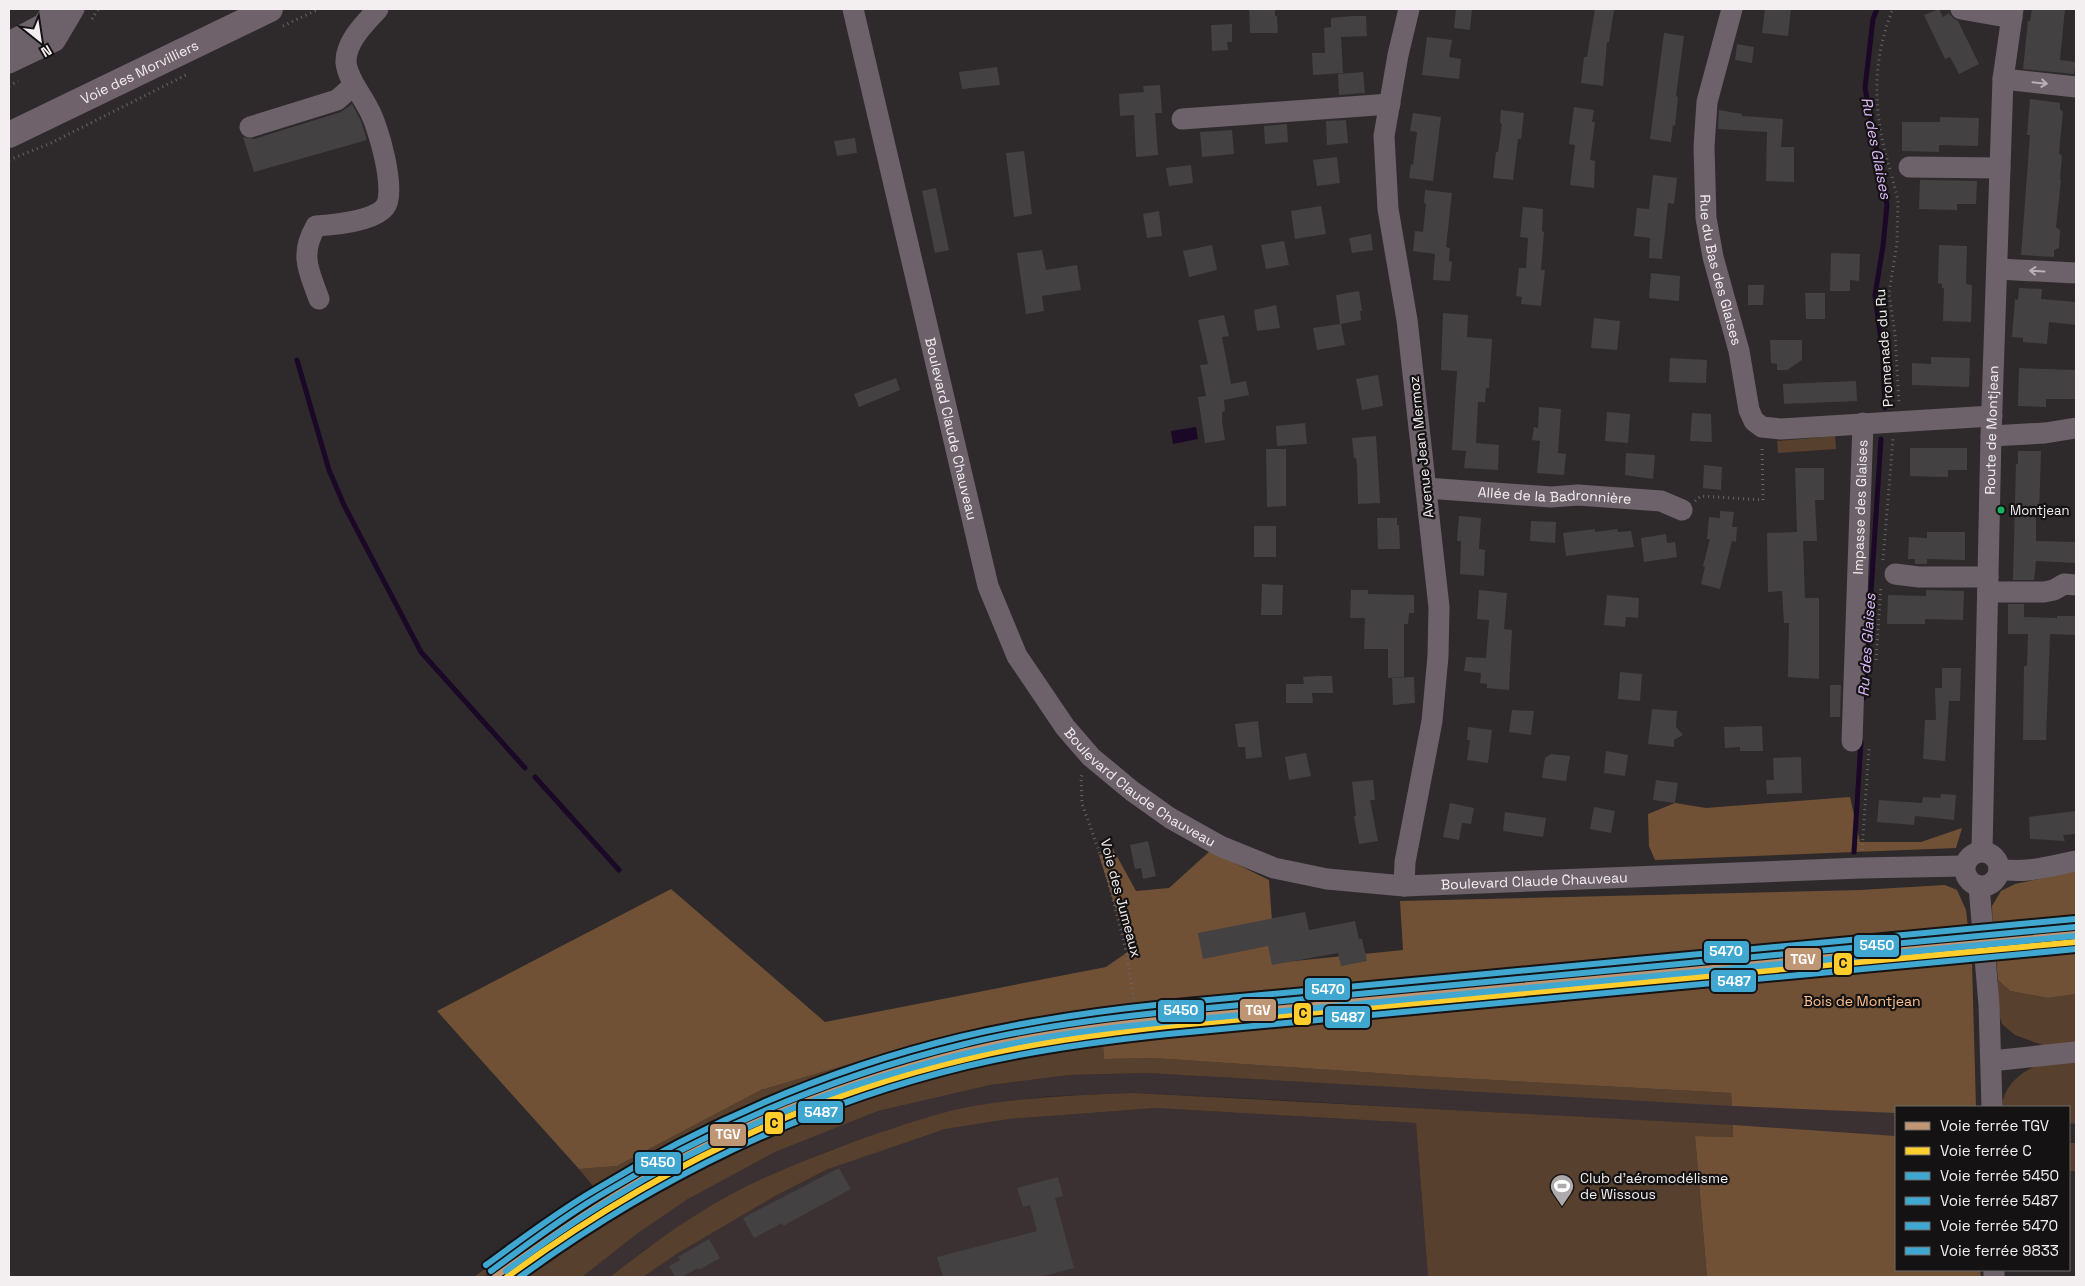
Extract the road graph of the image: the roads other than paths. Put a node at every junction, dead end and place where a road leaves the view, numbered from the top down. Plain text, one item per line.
1 (53, 9) edge
2 (74, 9) edge
3 (378, 9) edge
4 (853, 9) edge
5 (1409, 9) edge
6 (1732, 9) edge
7 (1961, 9) edge
8 (2013, 13) edge
9 (274, 19) edge
10 (9, 42) edge
11 (9, 63) edge
12 (2003, 79) junction
13 (354, 86) junction
14 (2076, 87) edge
15 (1390, 104) junction
16 (1182, 119) dead end
17 (250, 127) dead end
18 (9, 135) edge
19 (1909, 167) dead end
20 (2000, 168) junction
21 (1997, 269) junction
22 (2076, 273) edge
23 (319, 299) dead end
24 (1863, 423) junction
25 (1992, 426) junction
26 (2076, 428) edge
27 (1426, 488) junction
28 (1682, 510) road end
29 (1886, 574) road end
30 (1988, 584) junction
31 (2076, 585) edge
32 (1861, 744) road end
33 (1982, 851) junction
34 (2076, 861) edge
35 (1964, 866) junction
36 (1999, 869) junction
37 (1404, 886) junction
38 (1978, 886) junction
39 (2076, 1052) edge
40 (1991, 1061) junction
41 (1992, 1106) edge

1 - 10 street
2 - 11 street
3 - 13 street
4 - 37 street, Boulevard Claude Chauveau
5 - 15 street, Avenue Jean Mermoz
6 - 24 street, Rue du Bas des Glaises
7 - 8 street
8 - 12 street, Route de Montjean
9 - 18 main road, Voie des Morvilliers
12 -> 14 street
12 - 20 street, Route de Montjean
13 - 17 street
13 - 23 street
15 - 16 street
15 - 27 street, Avenue Jean Mermoz
19 - 20 street
20 - 21 street, Route de Montjean
22 -> 21 street
21 - 25 street, Route de Montjean
24 - 25 street
24 - 32 street, Impasse des Glaises
25 - 26 street
25 - 30 street, Route de Montjean
27 - 28 street, Allée de la Badronnière
27 - 37 street, Avenue Jean Mermoz
29 - 30 street
30 - 31 street
30 - 33 street, Route de Montjean
33 - 35 street
33 - 36 street
34 - 36 street
35 - 37 street, Boulevard Claude Chauveau
35 - 38 street
36 - 38 street
38 - 40 street
39 - 40 street
40 - 41 street

